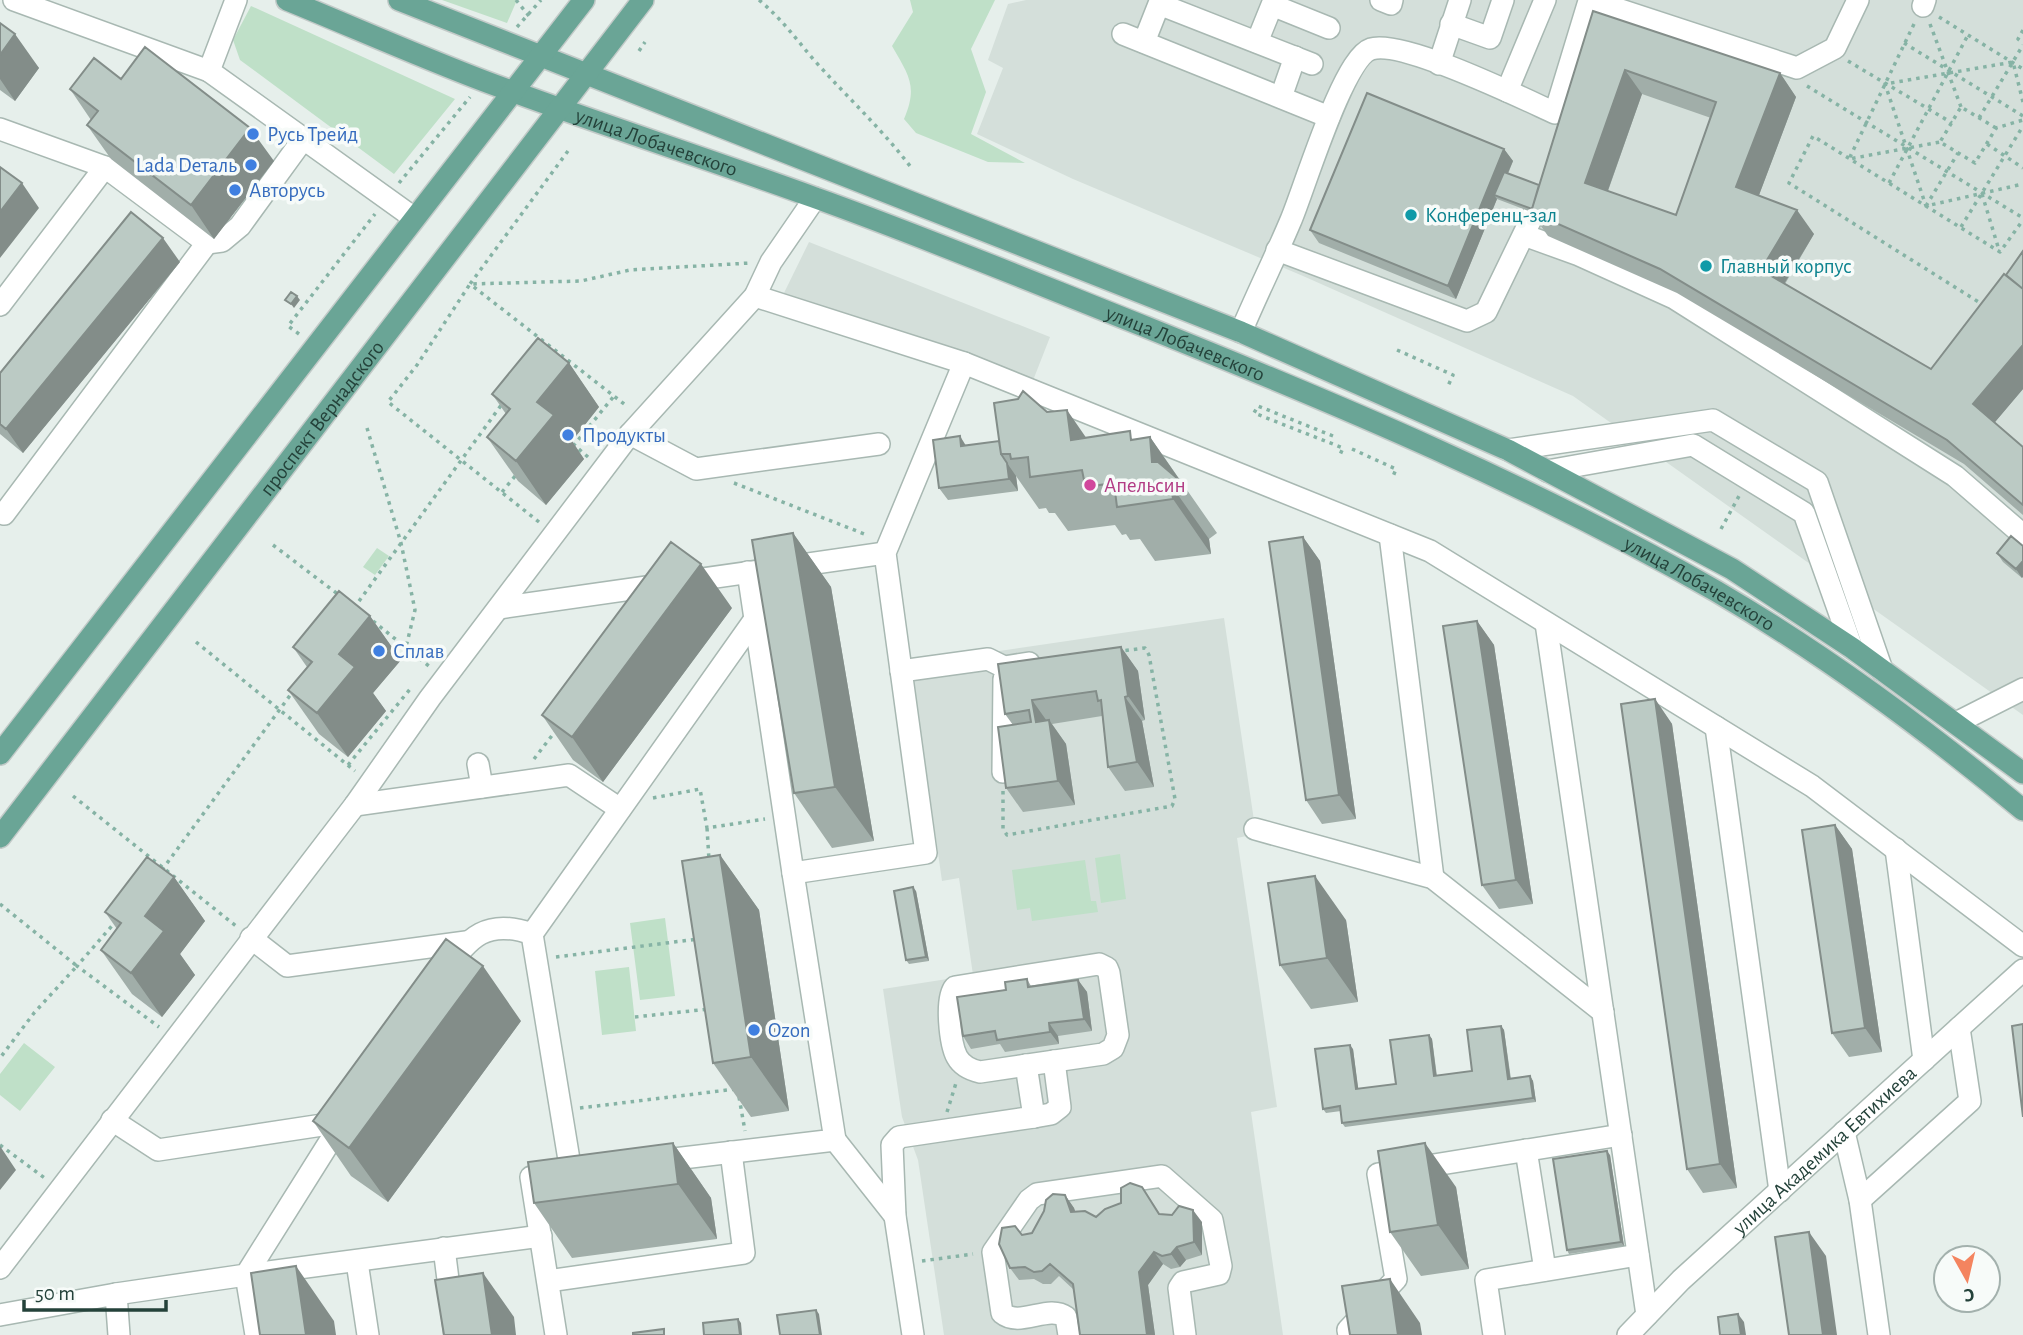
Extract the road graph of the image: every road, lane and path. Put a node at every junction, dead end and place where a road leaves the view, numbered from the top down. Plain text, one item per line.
1 (14, 0) edge
2 (236, 0) edge
3 (288, 0) edge
4 (399, 0) edge
5 (516, 0) edge
6 (541, 0) edge
7 (584, 0) edge
8 (643, 0) edge
9 (759, 0) edge
10 (1381, 0) edge
11 (1392, 0) edge
12 (1503, 0) edge
13 (1545, 0) edge
14 (1857, 0) edge
15 (1456, 1) edge
16 (1590, 1) edge
17 (1924, 3) edge
18 (529, 16) junction
19 (1451, 24) junction
20 (515, 28) dead end
21 (1329, 28) dead end
22 (2023, 30) edge
23 (1123, 34) dead end
24 (1968, 34) junction
25 (645, 42) dead end
26 (1144, 42) junction
27 (1257, 43) junction
28 (1905, 43) junction
29 (2023, 44) edge
30 (1835, 48) junction
31 (639, 51) dead end
32 (540, 55) junction
33 (2012, 62) junction
34 (1439, 64) junction
35 (1797, 68) junction
36 (2023, 69) edge
37 (1949, 70) junction
38 (209, 71) junction
39 (588, 74) junction
40 (1885, 83) junction
41 (514, 91) junction
42 (1507, 91) junction
43 (1281, 97) junction
44 (1992, 97) junction
45 (2023, 102) edge
46 (1961, 107) junction
47 (561, 109) junction
48 (1928, 109) junction
49 (1555, 113) junction
50 (1329, 117) junction
51 (1979, 118) junction
52 (2023, 118) edge
53 (1867, 122) junction
54 (1952, 123) junction
55 (2023, 126) edge
56 (1996, 128) junction
57 (0, 129) edge
58 (1563, 134) edge
59 (304, 138) junction
60 (1940, 142) junction
61 (1987, 144) junction
62 (1908, 148) junction
63 (568, 151) dead end
64 (1958, 152) junction
65 (2004, 156) junction
66 (1849, 159) junction
67 (910, 166) dead end
68 (105, 167) junction
69 (2023, 168) edge
70 (1947, 172) junction
71 (1889, 183) junction
72 (2023, 184) edge
73 (1982, 193) junction
74 (815, 198) junction
75 (1926, 206) junction
76 (1534, 214) edge
77 (414, 218) junction
78 (2023, 219) edge
79 (1961, 228) junction
80 (1524, 235) junction
81 (207, 243) junction
82 (1277, 250) junction
83 (2000, 252) junction
84 (771, 262) junction
85 (470, 284) junction
86 (755, 296) junction
87 (0, 304) edge
88 (1986, 306) edge
89 (1241, 332) junction
90 (547, 344) junction
91 (1397, 350) dead end
92 (540, 354) edge
93 (964, 363) junction
94 (1448, 386) dead end
95 (614, 396) junction
96 (512, 411) edge
97 (637, 427) junction
98 (367, 428) dead end
99 (1333, 436) dead end
100 (878, 444) dead end
101 (1352, 449) dead end
102 (1508, 450) junction
103 (1339, 457) dead end
104 (462, 459) junction
105 (581, 468) dead end
106 (696, 469) junction
107 (1548, 471) junction
108 (518, 473) edge
109 (1392, 479) dead end
110 (1749, 479) junction
111 (502, 492) junction
112 (546, 510) dead end
113 (0, 513) edge
114 (537, 521) junction
115 (1721, 529) dead end
116 (554, 535) junction
117 (1390, 535) junction
118 (2023, 535) edge
119 (401, 542) junction
120 (274, 545) dead end
121 (878, 545) junction
122 (748, 572) junction
123 (355, 607) junction
124 (499, 608) junction
125 (363, 613) edge
126 (347, 617) edge
127 (755, 619) junction
128 (371, 620) edge
129 (1546, 623) junction
130 (196, 642) dead end
131 (406, 647) junction
132 (1852, 648) junction
133 (1116, 651) edge
134 (1054, 660) edge
135 (1004, 667) junction
136 (1882, 670) junction
137 (901, 671) junction
138 (437, 672) junction
139 (421, 676) dead end
140 (301, 680) edge
141 (413, 685) dead end
142 (2023, 689) edge
143 (279, 709) junction
144 (1956, 723) junction
145 (320, 726) edge
146 (558, 727) edge
147 (1716, 727) junction
148 (312, 736) junction
149 (0, 754) edge
150 (478, 764) dead end
151 (348, 765) junction
152 (1003, 772) joint
153 (2023, 773) edge
154 (517, 782) junction
155 (370, 783) junction
156 (482, 787) junction
157 (73, 796) dead end
158 (355, 805) junction
159 (622, 806) junction
160 (2023, 810) edge
161 (784, 817) junction
162 (707, 828) junction
163 (1255, 830) dead end
164 (0, 837) edge
165 (1896, 849) junction
166 (164, 867) junction
167 (710, 869) edge
168 (793, 873) junction
169 (155, 877) edge
170 (1433, 878) junction
171 (0, 904) edge
172 (120, 916) edge
173 (532, 934) junction
174 (251, 938) junction
175 (702, 939) edge
176 (466, 942) junction
177 (2023, 946) edge
178 (536, 959) junction
179 (77, 966) junction
180 (2023, 970) edge
181 (435, 987) edge
182 (712, 1008) edge
183 (1603, 1012) junction
184 (635, 1017) dead end
185 (1959, 1028) junction
186 (174, 1038) junction
187 (0, 1058) edge
188 (1924, 1060) junction
189 (1054, 1061) junction
190 (962, 1064) junction
191 (1026, 1065) junction
192 (736, 1075) edge
193 (738, 1089) junction
194 (358, 1099) edge
195 (561, 1110) junction
196 (1034, 1117) junction
197 (112, 1120) junction
198 (342, 1122) junction
199 (941, 1131) junction
200 (1844, 1132) junction
201 (1621, 1135) junction
202 (835, 1140) junction
203 (0, 1145) edge
204 (1526, 1150) junction
205 (739, 1151) junction
206 (637, 1164) edge
207 (597, 1169) edge
208 (571, 1172) junction
209 (59, 1190) junction
210 (1780, 1191) junction
211 (1860, 1200) junction
212 (895, 1216) junction
213 (541, 1236) junction
214 (444, 1248) junction
215 (993, 1252) junction
216 (1638, 1255) junction
217 (357, 1262) junction
218 (902, 1264) junction
219 (0, 1268) edge
220 (1545, 1270) junction
221 (246, 1275) junction
222 (548, 1281) junction
223 (116, 1294) junction
224 (0, 1315) edge
225 (1647, 1315) junction
226 (119, 1335) edge
227 (256, 1335) edge
228 (368, 1335) edge
229 (456, 1335) edge
230 (555, 1335) edge
231 (913, 1335) edge
232 (1069, 1335) edge
233 (1185, 1335) edge
234 (1349, 1335) edge
235 (1494, 1335) edge
236 (1628, 1335) edge
237 (1879, 1335) edge

1 - 38 street
2 - 38 street
3 - 41 main road, улица Лобачевского
4 - 32 main road, улица Лобачевского
5 - 18 path
6 - 18 path
7 - 32 main road
8 - 39 main road, проспект Вернадского
9 - 67 path
10 - 11 street
12 - 19 street
13 - 42 street
14 - 30 street
15 - 19 street
16 - 35 street
16 - 49 street
17 - 24 path
17 - 28 path
17 - 37 path
18 - 20 path
19 - 34 street
21 - 27 street
22 - 29 path
23 - 26 street
24 - 33 path
24 - 37 path
25 - 31 path
26 - 27 street
26 - 43 street
27 - 43 street
28 - 37 path
28 - 40 path
29 - 33 path
30 - 35 street
30 - 40 path
32 - 39 main road, улица Лобачевского
32 - 41 main road
33 - 36 path
33 - 37 path
33 - 44 path
33 - 45 path
34 - 42 street
34 - 50 street
35 - 53 path
37 - 40 path
37 - 44 path
37 - 46 path
37 - 48 path
38 - 59 street
39 - 47 main road, проспект Вернадского
39 - 89 main road, улица Лобачевского
40 - 48 path
40 - 53 path
40 - 62 path
41 - 47 main road, улица Лобачевского
41 - 77 main road
42 - 49 street
43 - 50 street
44 - 51 path
44 - 52 path
46 - 51 path
46 - 54 path
47 - 74 main road, улица Лобачевского
47 - 164 main road, проспект Вернадского
48 - 54 path
48 - 62 path
49 - 58 street
50 - 82 street
51 - 56 path
52 - 56 path
53 - 62 path
53 - 66 path
54 - 60 path
55 - 65 path
56 - 61 path
57 - 68 street
59 - 77 street
59 - 81 street
60 - 62 path
60 - 64 path
61 - 64 path
61 - 65 path
62 - 66 path
62 - 70 path
62 - 71 path
62 - 75 path
63 - 85 path
64 - 70 path
65 - 69 path
65 - 73 path
66 - 71 path
66 - 88 path
68 - 81 street
68 - 87 street
70 - 73 path
70 - 75 path
71 - 75 path
72 - 73 path
73 - 75 path
73 - 78 path
73 - 79 path
73 - 83 path
74 - 84 street
74 - 160 main road, улица Лобачевского
75 - 79 path
76 - 80 street
77 - 149 main road
78 - 83 path
79 - 83 path
80 - 82 street
80 - 118 street
81 - 113 street
82 - 89 street
84 - 85 path
84 - 86 street
85 - 90 path
85 - 104 path
86 - 93 street
86 - 97 street
89 - 102 main road, улица Лобачевского
90 - 92 path
90 - 95 path
91 - 94 path
93 - 117 street
93 - 121 street
95 - 97 path
95 - 105 path
96 - 104 path
97 - 106 street
97 - 116 street
98 - 119 path
99 - 103 path
100 - 106 street
101 - 109 path
102 - 107 main road, улица Лобачевского
102 - 136 street
104 - 111 path
104 - 119 path
106 - 121 path
107 - 110 street
107 - 132 main road, улица Лобачевского
108 - 111 path
110 - 115 path
110 - 132 street
111 - 114 path
112 - 114 path
114 - 116 path
116 - 124 street
117 - 129 street
117 - 170 street
119 - 123 path
119 - 131 path
120 - 123 path
121 - 122 street
121 - 137 street
122 - 124 street
122 - 127 street
123 - 125 path
123 - 126 path
124 - 138 street
127 - 159 street
127 - 161 street
128 - 131 path
129 - 147 street
129 - 183 street
130 - 143 path
131 - 138 path
132 - 136 main road, улица Лобачевского
133 - 152 path
134 - 135 street
135 - 137 street
135 - 152 street
136 - 144 main road, улица Лобачевского
137 - 168 street
138 - 139 path
138 - 155 street
140 - 143 path
141 - 151 path
142 - 144 street
143 - 148 path
143 - 166 path
144 - 153 main road, улица Лобачевского
145 - 148 path
146 - 154 path
147 - 165 street
147 - 210 street
148 - 151 path
150 - 156 street
151 - 155 path
154 - 156 street
154 - 159 street
155 - 158 street
156 - 158 street
157 - 166 path
158 - 174 street
159 - 162 path
159 - 173 street
161 - 162 path
161 - 168 street
162 - 167 path
163 - 170 street
165 - 177 street
165 - 188 street
166 - 169 path
166 - 174 path
168 - 202 street
170 - 183 street
171 - 179 path
172 - 179 path
173 - 176 street
173 - 178 street
174 - 176 street
174 - 186 street
175 - 178 path
176 - 181 street
178 - 195 street
179 - 186 path
179 - 187 path
180 - 185 street, улица Академика Евтихиева
182 - 184 path
183 - 201 street
185 - 188 street, улица Академика Евтихиева
185 - 211 street
186 - 197 street
188 - 200 street, улица Академика Евтихиева
189 - 190 street
189 - 191 street
189 - 196 street
190 - 191 street
190 - 199 path
191 - 196 street
192 - 193 path
193 - 195 path
193 - 205 path
194 - 198 street
195 - 208 street
196 - 199 street
197 - 198 street
197 - 209 street
198 - 221 street
199 - 212 street
200 - 210 street, улица Академика Евтихиева
200 - 211 street
201 - 204 street
201 - 216 street
202 - 205 street
202 - 212 street
203 - 209 path
204 - 220 street
204 - 234 street
205 - 206 street
205 - 222 street
207 - 208 street
208 - 213 street
209 - 219 street
210 - 225 street, улица Академика Евтихиева
211 - 237 street
212 - 218 street
213 - 214 street
213 - 222 street
214 - 217 street
214 - 229 street
215 - 218 path
215 - 232 street
215 - 233 street
216 - 220 street
216 - 225 street
217 - 221 street
217 - 228 street
218 - 231 street
220 - 235 street
221 - 223 street
221 - 227 street
222 - 230 street
223 - 224 street
223 - 226 street
225 - 236 street, улица Академика Евтихиева

